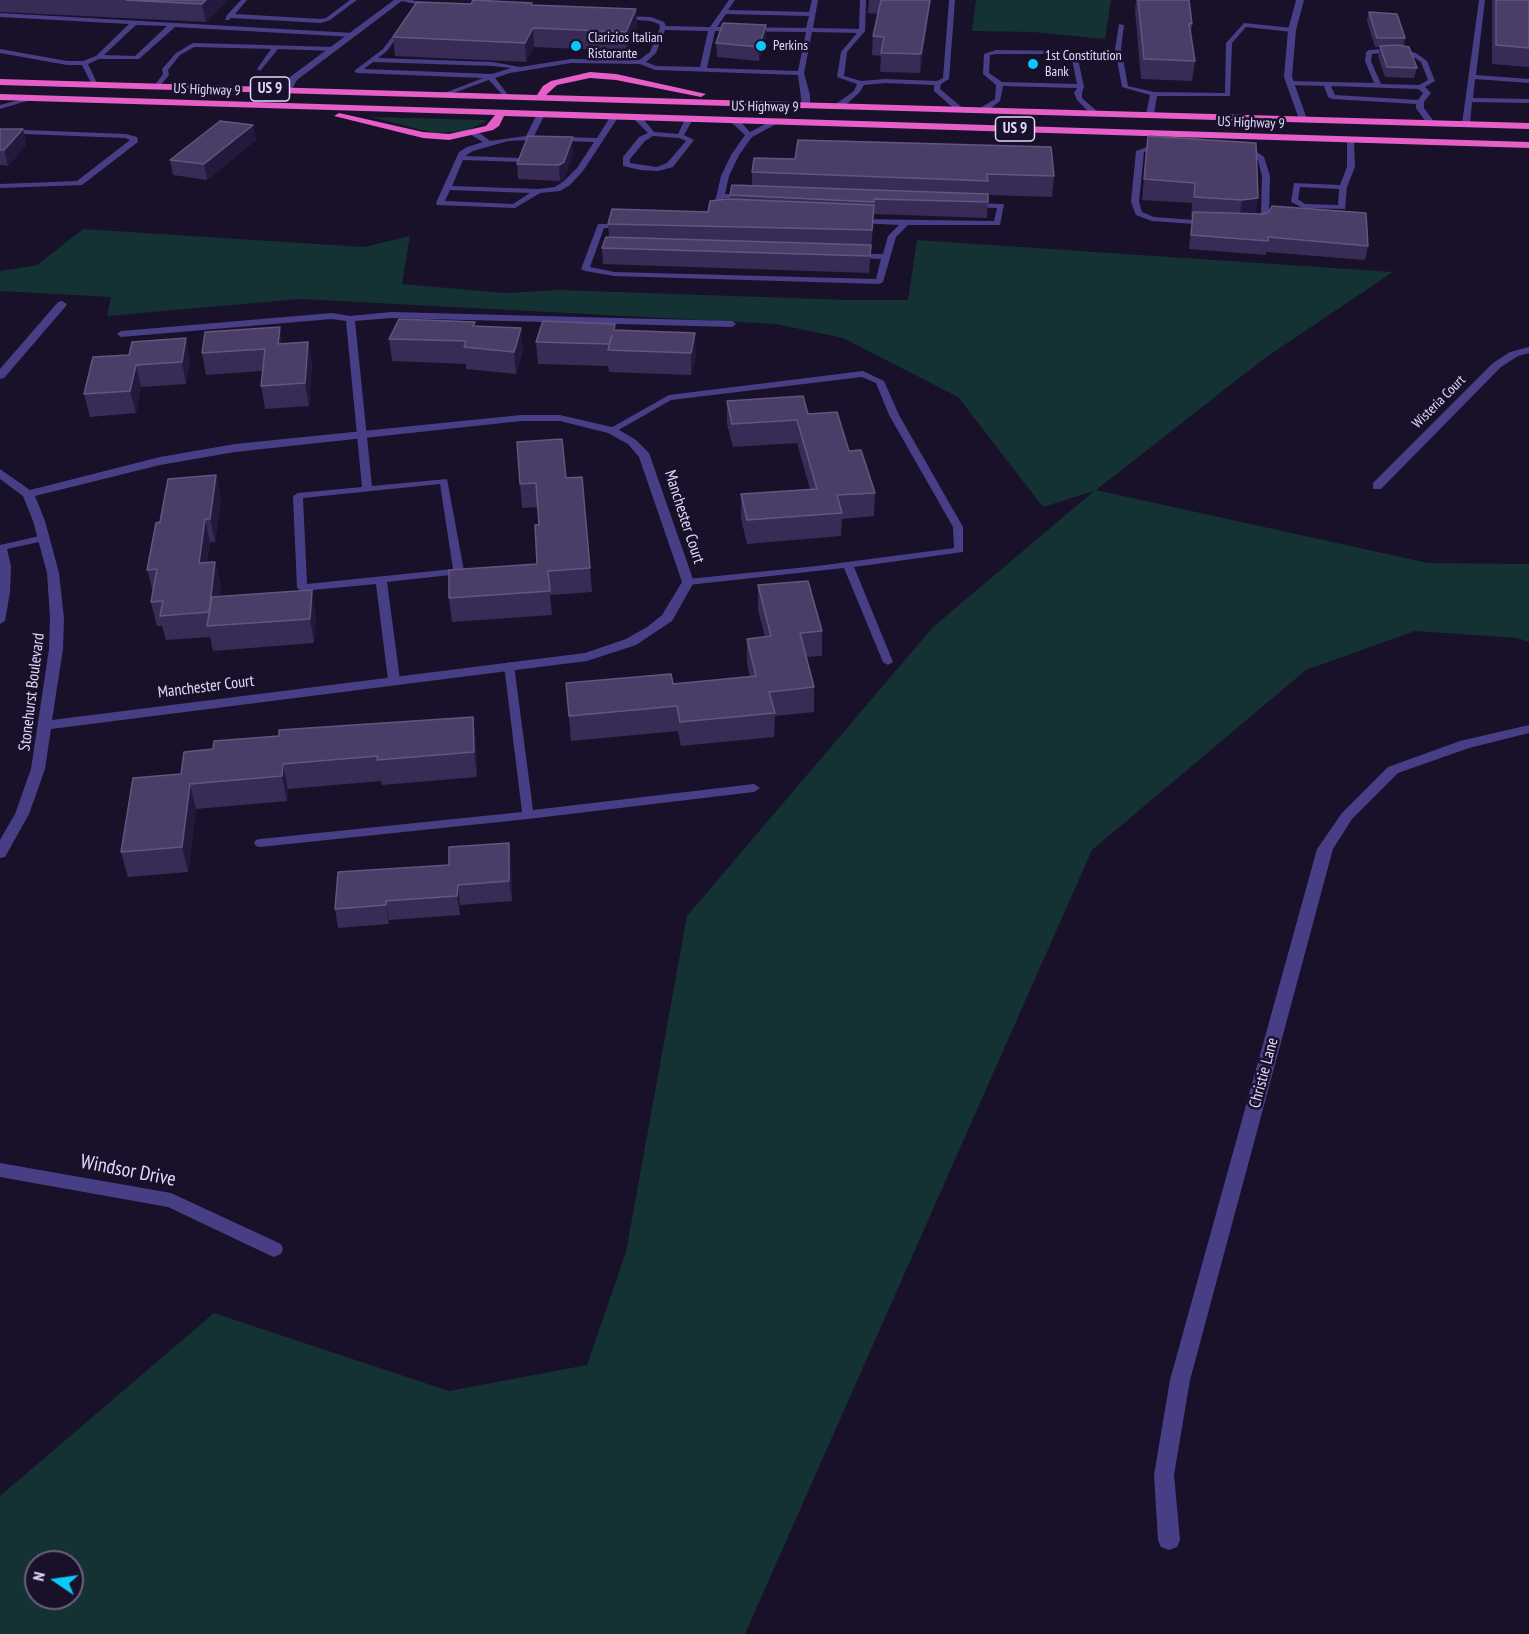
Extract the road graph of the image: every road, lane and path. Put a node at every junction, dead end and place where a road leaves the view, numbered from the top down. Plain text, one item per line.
1 (244, 0) edge
2 (354, 0) edge
3 (399, 0) edge
4 (732, 0) edge
5 (815, 0) edge
6 (863, 0) edge
7 (952, 0) edge
8 (1300, 0) edge
9 (1482, 0) edge
10 (428, 4) junction
11 (439, 5) edge
12 (421, 10) edge
13 (724, 12) junction
14 (813, 14) junction
15 (0, 15) edge
16 (229, 16) junction
17 (618, 17) edge
18 (406, 21) edge
19 (135, 22) junction
20 (174, 24) junction
21 (1121, 24) dead end
22 (220, 27) junction
23 (663, 28) junction
24 (712, 29) junction
25 (1292, 30) junction
26 (810, 31) junction
27 (862, 32) junction
28 (352, 35) junction
29 (276, 47) junction
30 (334, 49) junction
31 (0, 51) edge
32 (98, 57) junction
33 (371, 60) junction
34 (641, 62) junction
35 (84, 63) junction
36 (484, 64) junction
37 (521, 68) junction
38 (260, 69) dead end
39 (703, 69) junction
40 (801, 73) junction
41 (478, 75) junction
42 (492, 76) junction
43 (1472, 77) junction
44 (0, 81) edge
45 (1529, 81) edge
46 (861, 83) junction
47 (938, 83) junction
48 (1289, 83) junction
49 (1327, 84) junction
50 (95, 85) junction
51 (157, 86) junction
52 (1378, 86) junction
53 (1420, 87) junction
54 (1000, 88) junction
55 (287, 90) junction
56 (1079, 90) junction
57 (446, 94) junction
58 (1154, 94) junction
59 (464, 95) junction
60 (505, 96) junction
61 (0, 97) edge
62 (540, 97) junction
63 (33, 98) junction
64 (1469, 100) junction
65 (1529, 101) edge
66 (1420, 102) junction
67 (760, 104) junction
68 (806, 105) junction
69 (298, 106) junction
70 (838, 106) junction
71 (0, 107) edge
72 (961, 110) junction
73 (983, 110) junction
74 (501, 113) junction
75 (1095, 113) junction
76 (541, 114) junction
77 (1150, 114) junction
78 (576, 115) junction
79 (615, 116) junction
80 (637, 117) junction
81 (689, 119) junction
82 (1303, 119) junction
83 (734, 120) junction
84 (778, 121) junction
85 (1431, 123) junction
86 (1466, 124) junction
87 (1529, 126) edge
88 (0, 131) edge
89 (474, 133) junction
90 (1140, 133) junction
91 (652, 134) junction
92 (749, 135) junction
93 (680, 136) junction
94 (1255, 137) junction
95 (529, 138) junction
96 (599, 140) junction
97 (1350, 140) junction
98 (489, 143) junction
99 (1529, 145) edge
100 (1150, 148) junction
101 (1162, 151) edge
102 (460, 158) junction
103 (520, 160) edge
104 (0, 186) edge
105 (1342, 187) junction
106 (447, 188) junction
107 (538, 191) junction
108 (721, 196) junction
109 (756, 197) edge
110 (966, 205) edge
111 (728, 216) edge
112 (847, 221) edge
113 (906, 224) junction
114 (1220, 224) edge
115 (635, 225) edge
116 (1251, 225) edge
117 (593, 249) junction
118 (604, 249) edge
119 (840, 256) edge
120 (886, 257) junction
121 (62, 304) dead end
122 (350, 319) junction
123 (732, 324) dead end
124 (121, 334) dead end
125 (1529, 350) edge
126 (0, 376) edge
127 (612, 430) junction
128 (361, 435) junction
129 (0, 472) edge
130 (1377, 486) dead end
131 (368, 488) junction
132 (28, 494) junction
133 (44, 538) junction
134 (1, 548) edge
135 (848, 565) junction
136 (381, 580) junction
137 (688, 582) junction
138 (0, 621) edge
139 (888, 662) dead end
140 (509, 665) junction
141 (394, 680) junction
142 (45, 725) junction
143 (1529, 729) edge
144 (754, 788) dead end
145 (528, 815) junction
146 (260, 843) dead end
147 (0, 853) edge
148 (0, 1170) edge
149 (274, 1249) dead end
150 (1169, 1540) dead end

1 - 16 lane
2 - 16 lane
3 - 10 lane
3 - 28 street
4 - 13 lane
5 - 14 lane
6 - 27 lane
7 - 47 lane
8 - 25 street
9 - 43 lane
10 - 11 lane
10 - 12 lane
13 - 14 lane
13 - 24 lane
14 - 26 lane
15 - 19 lane
16 - 22 lane
17 - 23 lane
18 - 33 lane
19 - 20 lane
19 - 32 lane
20 - 22 lane
20 - 32 lane
21 - 58 lane
22 - 28 lane
23 - 24 lane
23 - 34 lane
24 - 26 lane
24 - 39 lane
25 - 48 street
25 - 58 lane
26 - 27 lane
26 - 40 lane
27 - 46 lane
28 - 30 street
29 - 30 lane
29 - 38 lane
29 - 51 lane
30 - 55 street
31 - 35 lane
32 - 35 lane
33 - 36 lane
33 - 41 lane
34 - 37 lane
34 - 39 lane
35 - 50 lane
36 - 37 lane
36 - 41 lane
37 - 42 lane
39 - 40 lane
40 - 68 lane
41 - 42 lane
42 - 57 lane
42 - 60 lane
43 - 45 lane
43 - 64 lane
44 - 50 highway, US Highway 9 / US 9
46 - 47 lane
46 - 70 lane
47 - 72 lane
48 - 49 lane
48 - 82 street
49 - 52 lane
49 - 66 lane
50 - 51 highway, US Highway 9 / US 9
51 - 55 highway, US Highway 9 / US 9
52 - 53 lane
52 - 53 lane
53 - 66 lane
54 - 56 lane
54 - 56 lane
54 - 73 lane
55 - 57 highway, US Highway 9 / US 9
56 - 75 lane
57 - 59 highway, US Highway 9 / US 9
58 - 77 lane
59 - 60 highway, US Highway 9 / US 9
59 - 74 highway
60 - 62 highway, US Highway 9 / US 9
61 - 63 highway, US Highway 9 / US 9
62 - 67 highway, US Highway 9 / US 9
62 - 67 highway
62 - 78 highway
63 - 69 highway, US Highway 9 / US 9
63 - 71 lane
64 - 65 lane
64 - 86 lane
66 - 85 lane
67 - 68 highway, US Highway 9 / US 9
68 - 70 highway, US Highway 9 / US 9
69 - 74 highway, US Highway 9 / US 9
69 - 89 highway
70 - 72 highway, US Highway 9 / US 9
72 - 73 highway, US Highway 9 / US 9
73 - 75 highway, US Highway 9 / US 9
74 - 76 highway, US Highway 9 / US 9
74 - 89 highway
75 - 77 highway, US Highway 9 / US 9
76 - 78 highway, US Highway 9 / US 9
76 - 95 lane
77 - 82 highway, US Highway 9 / US 9
78 - 79 highway, US Highway 9 / US 9
79 - 80 highway, US Highway 9 / US 9
79 - 96 lane
80 - 81 highway, US Highway 9 / US 9
80 - 91 lane
81 - 83 highway, US Highway 9 / US 9
81 - 93 lane
82 - 85 highway, US Highway 9 / US 9
83 - 84 highway, US Highway 9 / US 9
83 - 92 lane
84 - 90 highway, US Highway 9 / US 9
84 - 92 lane
85 - 86 highway, US Highway 9 / US 9
86 - 87 highway, US Highway 9 / US 9
88 - 104 lane
89 - 98 lane
90 - 94 highway, US Highway 9 / US 9
90 - 100 lane
91 - 93 lane
91 - 93 lane
92 - 108 lane
94 - 97 highway, US Highway 9 / US 9
94 - 116 lane
95 - 96 lane
95 - 98 lane
96 - 107 lane
97 - 99 highway, US Highway 9 / US 9
97 - 105 lane
98 - 102 lane
100 - 101 lane
100 - 114 lane
102 - 103 lane
102 - 106 lane
105 - 105 lane
106 - 107 lane
106 - 107 lane
108 - 109 lane
108 - 111 lane
110 - 113 lane
112 - 113 lane
113 - 120 lane
115 - 117 lane
117 - 118 lane
117 - 120 lane
119 - 120 lane
121 - 126 street
122 - 123 lane
122 - 124 lane
122 - 128 lane
125 - 130 street, Wisteria Court
127 - 128 street, Manchester Court
127 - 135 lane
127 - 137 street, Manchester Court
128 - 131 lane
128 - 132 street, Manchester Court
129 - 132 street
131 - 136 lane
131 - 136 lane
132 - 133 street, Stonehurst Boulevard
133 - 134 lane
133 - 142 street, Stonehurst Boulevard
134 - 138 lane
135 - 137 lane
135 - 139 lane
136 - 141 lane
137 - 140 street, Manchester Court
140 - 141 street, Manchester Court
140 - 145 lane
141 - 142 street, Manchester Court
142 - 147 street, Stonehurst Boulevard
143 - 150 street, Christie Lane
144 - 145 lane
145 - 146 lane
148 - 149 street, Windsor Drive

